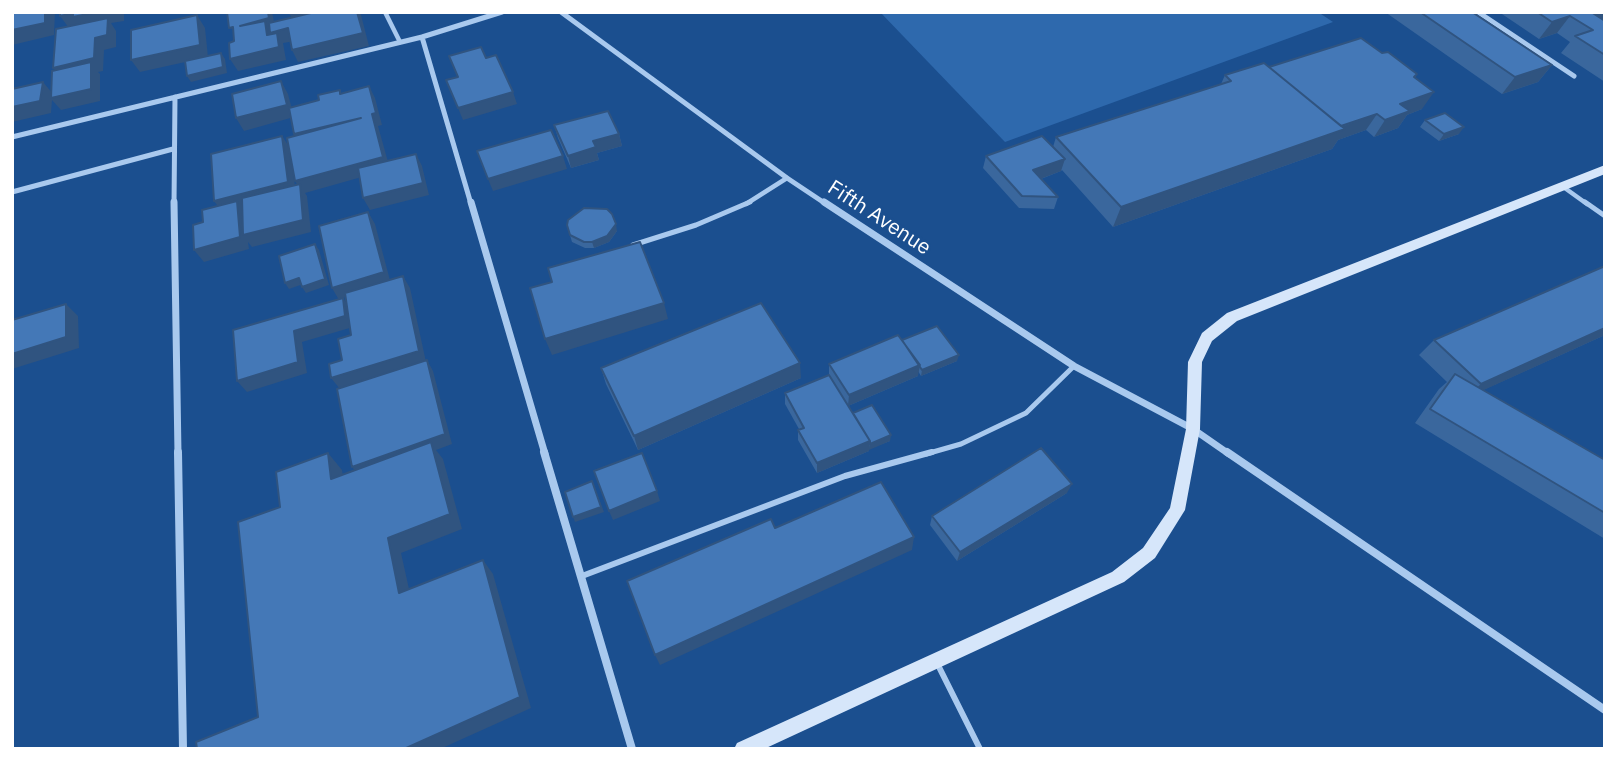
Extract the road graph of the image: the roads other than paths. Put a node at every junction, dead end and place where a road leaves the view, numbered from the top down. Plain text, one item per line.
1 (385, 12) edge
2 (502, 12) edge
3 (561, 12) edge
4 (1478, 12) edge
5 (422, 37) junction
6 (400, 42) junction
7 (1574, 76) dead end
8 (176, 97) junction
9 (12, 137) edge
10 (173, 149) junction
11 (1605, 169) edge
12 (787, 178) junction
13 (1562, 186) junction
14 (12, 192) edge
15 (1605, 216) edge
16 (623, 248) edge
17 (1074, 366) junction
18 (1192, 429) junction
19 (582, 576) junction
20 (936, 660) junction
21 (1605, 710) edge
22 (183, 749) edge
23 (632, 749) edge
24 (743, 749) edge
25 (979, 749) edge

1 - 6 lane
2 - 5 street
3 - 12 street, Fifth Avenue
4 - 7 street
5 - 6 street
5 - 19 street
6 - 8 street
8 - 9 street
8 - 10 street
10 - 14 street
10 - 22 street
11 - 13 street
12 - 16 lane
12 - 17 street, Fifth Avenue
13 - 15 lane
13 - 18 street
17 - 18 street, Fifth Avenue
17 - 19 lane
18 - 20 street
18 - 21 street, Fifth Avenue
19 - 23 street
20 - 24 street
20 - 25 lane

